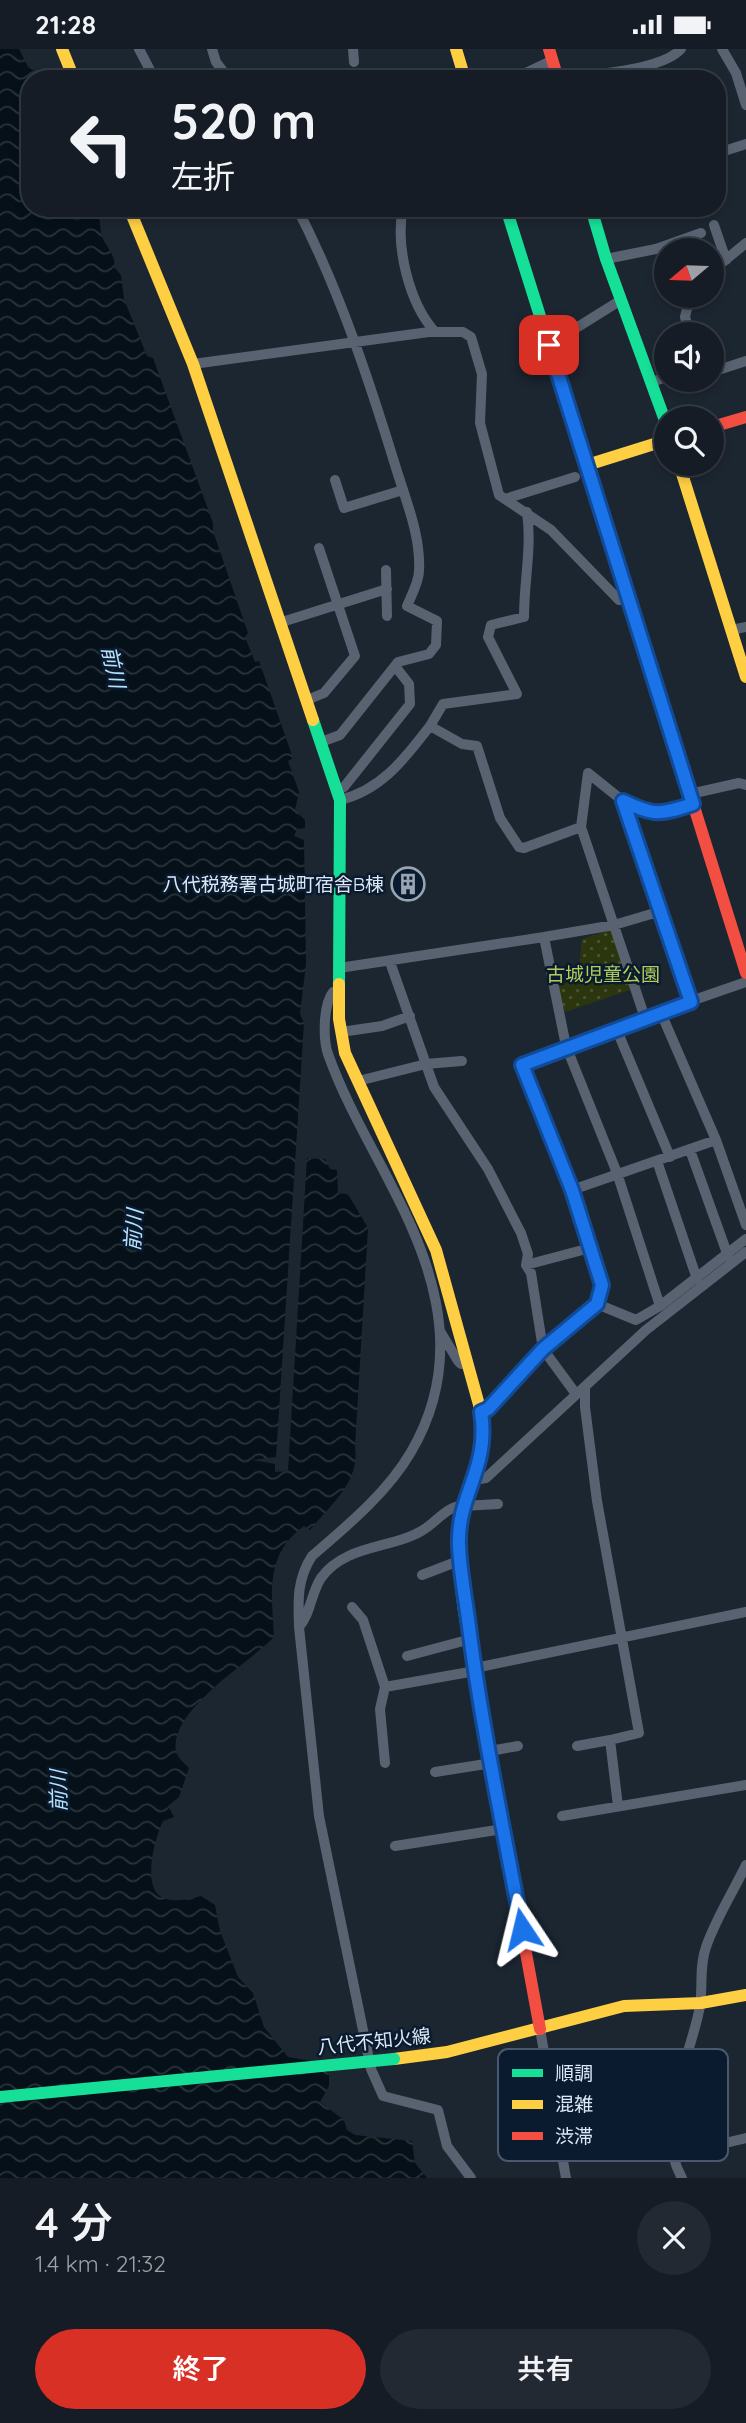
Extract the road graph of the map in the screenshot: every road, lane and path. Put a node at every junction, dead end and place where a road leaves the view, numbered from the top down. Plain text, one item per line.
1 (62, 49) edge
2 (139, 49) edge
3 (212, 49) edge
4 (353, 49) edge
5 (456, 49) edge
6 (722, 49) edge
7 (679, 50) edge
8 (551, 55) edge
9 (355, 62) dead end
10 (70, 70) edge
11 (150, 70) edge
12 (222, 70) edge
13 (462, 70) edge
14 (527, 70) edge
15 (635, 70) edge
16 (746, 105) edge
17 (746, 144) edge
18 (726, 150) edge
19 (133, 217) edge
20 (302, 217) edge
21 (401, 217) edge
22 (509, 217) edge
23 (594, 217) edge
24 (714, 225) dead end
25 (701, 233) dead end
26 (746, 243) edge
27 (606, 259) junction
28 (726, 260) joint
29 (621, 300) junction
30 (435, 332) junction
31 (353, 342) junction
32 (549, 345) junction
33 (746, 361) edge
34 (193, 364) junction
35 (724, 368) edge
36 (654, 381) edge
37 (651, 382) junction
38 (660, 406) edge
39 (746, 417) edge
40 (724, 423) edge
41 (654, 444) edge
42 (587, 465) junction
43 (683, 476) edge
44 (575, 477) dead end
45 (335, 480) dead end
46 (403, 490) junction
47 (505, 499) junction
48 (527, 512) junction
49 (319, 548) dead end
50 (386, 570) dead end
51 (387, 589) junction
52 (628, 596) junction
53 (337, 604) junction
54 (387, 616) dead end
55 (282, 622) junction
56 (746, 627) edge
57 (731, 630) junction
58 (395, 666) junction
59 (746, 677) edge
60 (307, 700) junction
61 (430, 726) junction
62 (321, 742) junction
63 (746, 785) edge
64 (338, 796) junction
65 (691, 799) junction
66 (623, 801) junction
67 (581, 827) junction
68 (658, 912) junction
69 (614, 925) junction
70 (544, 937) junction
71 (390, 962) junction
72 (338, 968) junction
73 (746, 973) edge
74 (746, 982) edge
75 (338, 991) junction
76 (691, 1002) junction
77 (661, 1013) junction
78 (410, 1016) junction
79 (645, 1018) junction
80 (616, 1028) junction
81 (341, 1032) junction
82 (566, 1046) junction
83 (462, 1061) dead end
84 (426, 1064) junction
85 (358, 1081) junction
86 (716, 1140) junction
87 (690, 1150) junction
88 (670, 1157) junction
89 (657, 1161) junction
90 (617, 1173) junction
91 (572, 1190) junction
92 (746, 1225) edge
93 (746, 1239) edge
94 (590, 1248) junction
95 (746, 1252) edge
96 (728, 1256) junction
97 (526, 1265) junction
98 (697, 1279) junction
99 (597, 1304) junction
100 (660, 1306) junction
101 (440, 1331) junction
102 (543, 1349) junction
103 (467, 1363) junction
104 (580, 1390) junction
105 (481, 1412) junction
106 (474, 1481) junction
107 (498, 1504) dead end
108 (464, 1506) junction
109 (461, 1560) junction
110 (422, 1575) dead end
111 (352, 1607) dead end
112 (746, 1612) edge
113 (299, 1627) junction
114 (623, 1638) junction
115 (471, 1639) junction
116 (407, 1656) dead end
117 (475, 1669) junction
118 (385, 1687) junction
119 (610, 1740) junction
120 (518, 1746) dead end
121 (577, 1747) dead end
122 (491, 1757) junction
123 (385, 1763) dead end
124 (435, 1772) dead end
125 (746, 1784) edge
126 (618, 1806) junction
127 (562, 1816) dead end
128 (503, 1829) junction
129 (396, 1846) dead end
130 (746, 1865) edge
131 (746, 1995) edge
132 (701, 2003) junction
133 (540, 2029) junction
134 (543, 2049) edge
135 (689, 2049) edge
136 (0, 2097) edge
137 (746, 2138) edge
138 (728, 2142) edge
139 (676, 2161) edge
140 (471, 2178) edge
141 (682, 2178) edge

1 - 10 street
2 - 11 street
3 - 12 street
4 - 9 street
5 - 13 street
6 - 16 street
7 - 15 street
8 - 14 street
17 - 18 street
19 - 34 street
20 - 31 street
21 - 30 street
22 - 32 street
23 - 27 street
24 - 28 street
25 - 27 street
26 - 28 street
27 - 29 street
29 - 32 street
29 - 37 street
30 - 31 street
30 - 47 street
31 - 34 street
31 - 46 street
32 - 42 street
33 - 35 street
34 - 55 street
36 - 37 street
37 - 38 street
39 - 40 street
41 - 42 street
42 - 52 street
43 - 57 street
44 - 47 street
45 - 46 street
46 - 58 street
47 - 48 street
48 - 52 street
48 - 61 street
49 - 53 street
50 - 51 street
51 - 53 street
51 - 54 street
52 - 65 street
53 - 55 street
53 - 60 street
55 - 60 street
56 - 57 street
57 - 59 street
58 - 62 street
58 - 64 street
60 - 62 street
61 - 64 street
61 - 67 street
62 - 64 street
63 - 65 street
64 - 72 street
65 - 66 street
65 - 73 street
66 - 67 street
66 - 68 street
67 - 69 street
68 - 69 street
68 - 76 street
69 - 70 street
69 - 79 street
70 - 71 street
70 - 82 street
71 - 72 street
71 - 78 street
72 - 75 street
74 - 76 street
75 - 81 street
75 - 101 street
76 - 77 street
77 - 79 street
77 - 86 street
78 - 81 street
78 - 84 street
79 - 80 street
80 - 82 street
80 - 88 street
81 - 85 street
82 - 90 street
82 - 91 street
83 - 84 street
84 - 85 street
84 - 97 street
85 - 103 street
86 - 87 street
86 - 92 street
87 - 88 street
87 - 96 street
88 - 89 street
89 - 90 street
89 - 98 street
90 - 91 street
90 - 100 street
91 - 94 street
93 - 96 street
94 - 97 street
94 - 99 street
95 - 104 street
96 - 98 street
97 - 102 street
98 - 100 street
99 - 100 street
99 - 102 street
101 - 103 street
101 - 113 street
102 - 104 street
102 - 105 street
103 - 105 street
104 - 106 street
104 - 114 street
105 - 106 street
106 - 108 street
107 - 108 street
108 - 109 street
108 - 113 street
109 - 110 street
109 - 115 street
111 - 118 street
112 - 114 street
113 - 140 street
114 - 117 street
114 - 119 street
115 - 116 street
115 - 117 street
117 - 118 street
117 - 122 street
118 - 123 street
119 - 121 street
119 - 126 street
120 - 122 street
122 - 124 street
122 - 128 street
125 - 126 street
126 - 127 street
128 - 129 street
128 - 133 street
130 - 132 street
131 - 132 street, 八代不知火線
132 - 133 street, 八代不知火線
132 - 135 street
133 - 134 street
133 - 136 street, 八代不知火線, bridge
137 - 138 street
139 - 141 street

